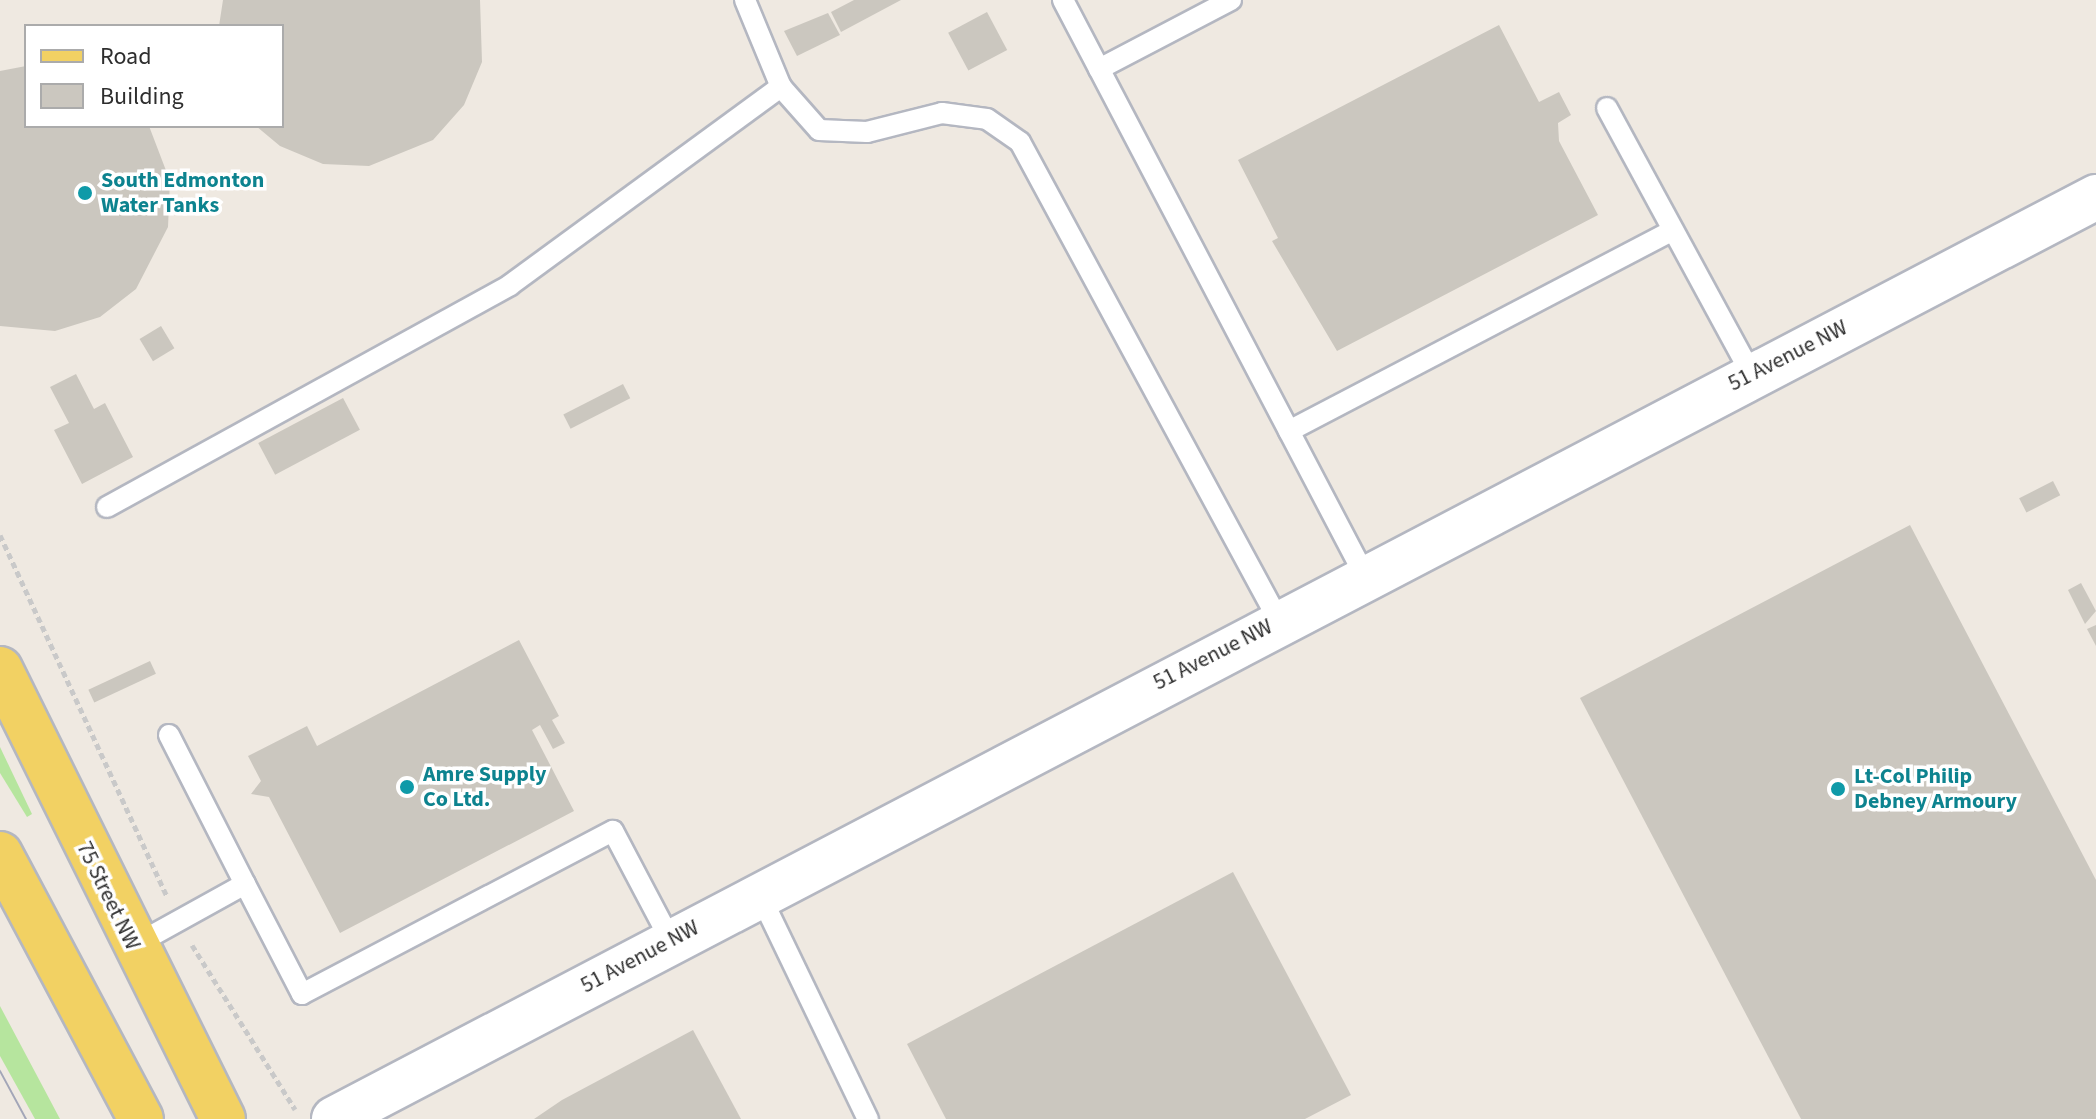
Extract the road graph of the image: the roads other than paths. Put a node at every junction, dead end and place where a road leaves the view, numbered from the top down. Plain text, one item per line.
1 (745, 0) edge
2 (1063, 0) edge
3 (1231, 0) edge
4 (1099, 69) junction
5 (781, 87) junction
6 (1607, 108) dead end
7 (2096, 197) edge
8 (1673, 230) junction
9 (1752, 375) junction
10 (1289, 431) junction
11 (107, 507) dead end
12 (1365, 576) junction
13 (1279, 621) junction
14 (0, 669) edge
15 (169, 735) dead end
16 (0, 854) edge
17 (245, 884) junction
18 (760, 895) junction
19 (671, 941) junction
20 (132, 946) junction
21 (384, 1107) edge
22 (141, 1119) edge
23 (223, 1119) edge
24 (334, 1119) edge
25 (868, 1119) edge

1 - 5 lane
2 - 4 lane
3 - 4 lane
4 - 10 lane
5 - 11 lane
5 - 13 lane
6 - 8 lane
7 - 9 street, 51 Avenue NW
8 - 9 lane
8 - 10 lane
9 - 12 street, 51 Avenue NW
10 - 12 lane
12 - 13 street, 51 Avenue NW
13 - 18 street, 51 Avenue NW
14 - 20 main road, 75 Street NW
15 - 17 lane
16 - 22 main road
17 - 19 lane
17 - 20 lane
18 - 19 street, 51 Avenue NW
18 - 25 lane
19 - 21 street, 51 Avenue NW
20 - 23 main road, 75 Street NW
21 - 24 street, 51 Avenue NW

